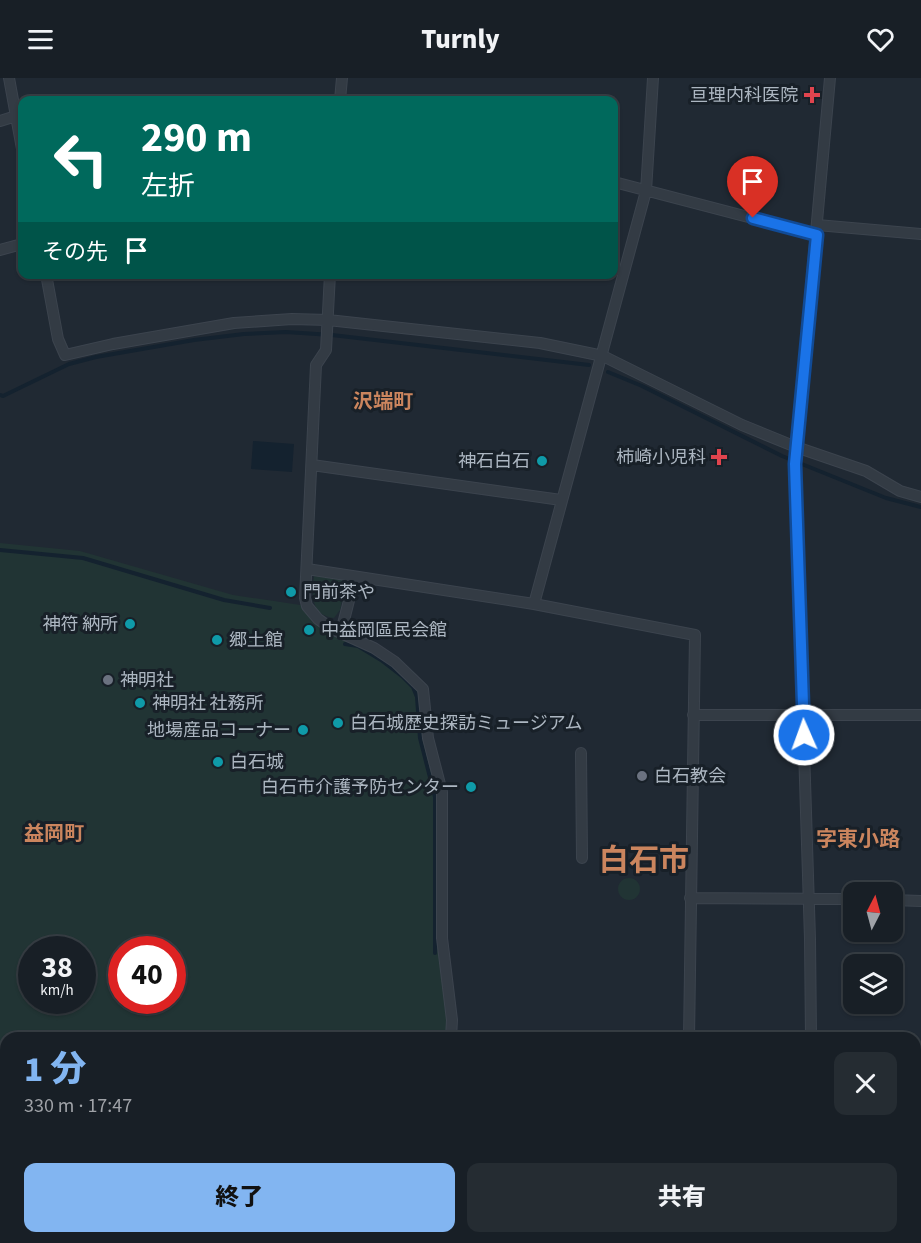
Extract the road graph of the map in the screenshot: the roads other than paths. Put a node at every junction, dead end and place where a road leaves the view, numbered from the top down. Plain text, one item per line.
1 (9, 78) edge
2 (342, 78) edge
3 (653, 78) edge
4 (830, 78) edge
5 (340, 96) edge
6 (16, 116) junction
7 (0, 122) edge
8 (18, 127) edge
9 (618, 184) edge
10 (646, 191) junction
11 (817, 230) junction
12 (921, 234) edge
13 (18, 245) edge
14 (0, 250) edge
15 (47, 279) edge
16 (330, 279) edge
17 (328, 322) junction
18 (603, 356) junction
19 (795, 455) junction
20 (312, 465) junction
21 (921, 497) edge
22 (561, 500) junction
23 (307, 569) junction
24 (355, 577) junction
25 (534, 604) junction
26 (339, 632) junction
27 (803, 715) junction
28 (921, 715) edge
29 (693, 716) junction
30 (581, 753) dead end
31 (582, 858) dead end
32 (690, 898) junction
33 (808, 898) junction
34 (843, 899) edge
35 (903, 900) edge
36 (921, 900) edge
37 (451, 1032) edge
38 (689, 1032) edge
39 (811, 1032) edge

1 - 6 street
2 - 5 street
3 - 10 street
4 - 11 street
6 - 7 street
6 - 8 street
9 - 10 street
10 - 11 street
10 - 18 street
11 - 12 street
11 - 19 street
13 - 14 street
15 - 17 street
16 - 17 street
17 - 18 street
17 - 20 street
18 - 19 street
18 - 22 street
19 - 21 street
19 - 27 street
20 - 22 street
20 - 23 street
22 - 25 street
23 - 24 street
23 - 26 street
24 - 25 street
24 - 26 street
25 - 29 street
26 - 37 street
27 - 28 street
27 - 29 street
27 - 33 street
29 - 32 street
30 - 31 street
32 - 33 street
32 - 38 street
33 - 34 street
33 - 39 street
35 - 36 street

